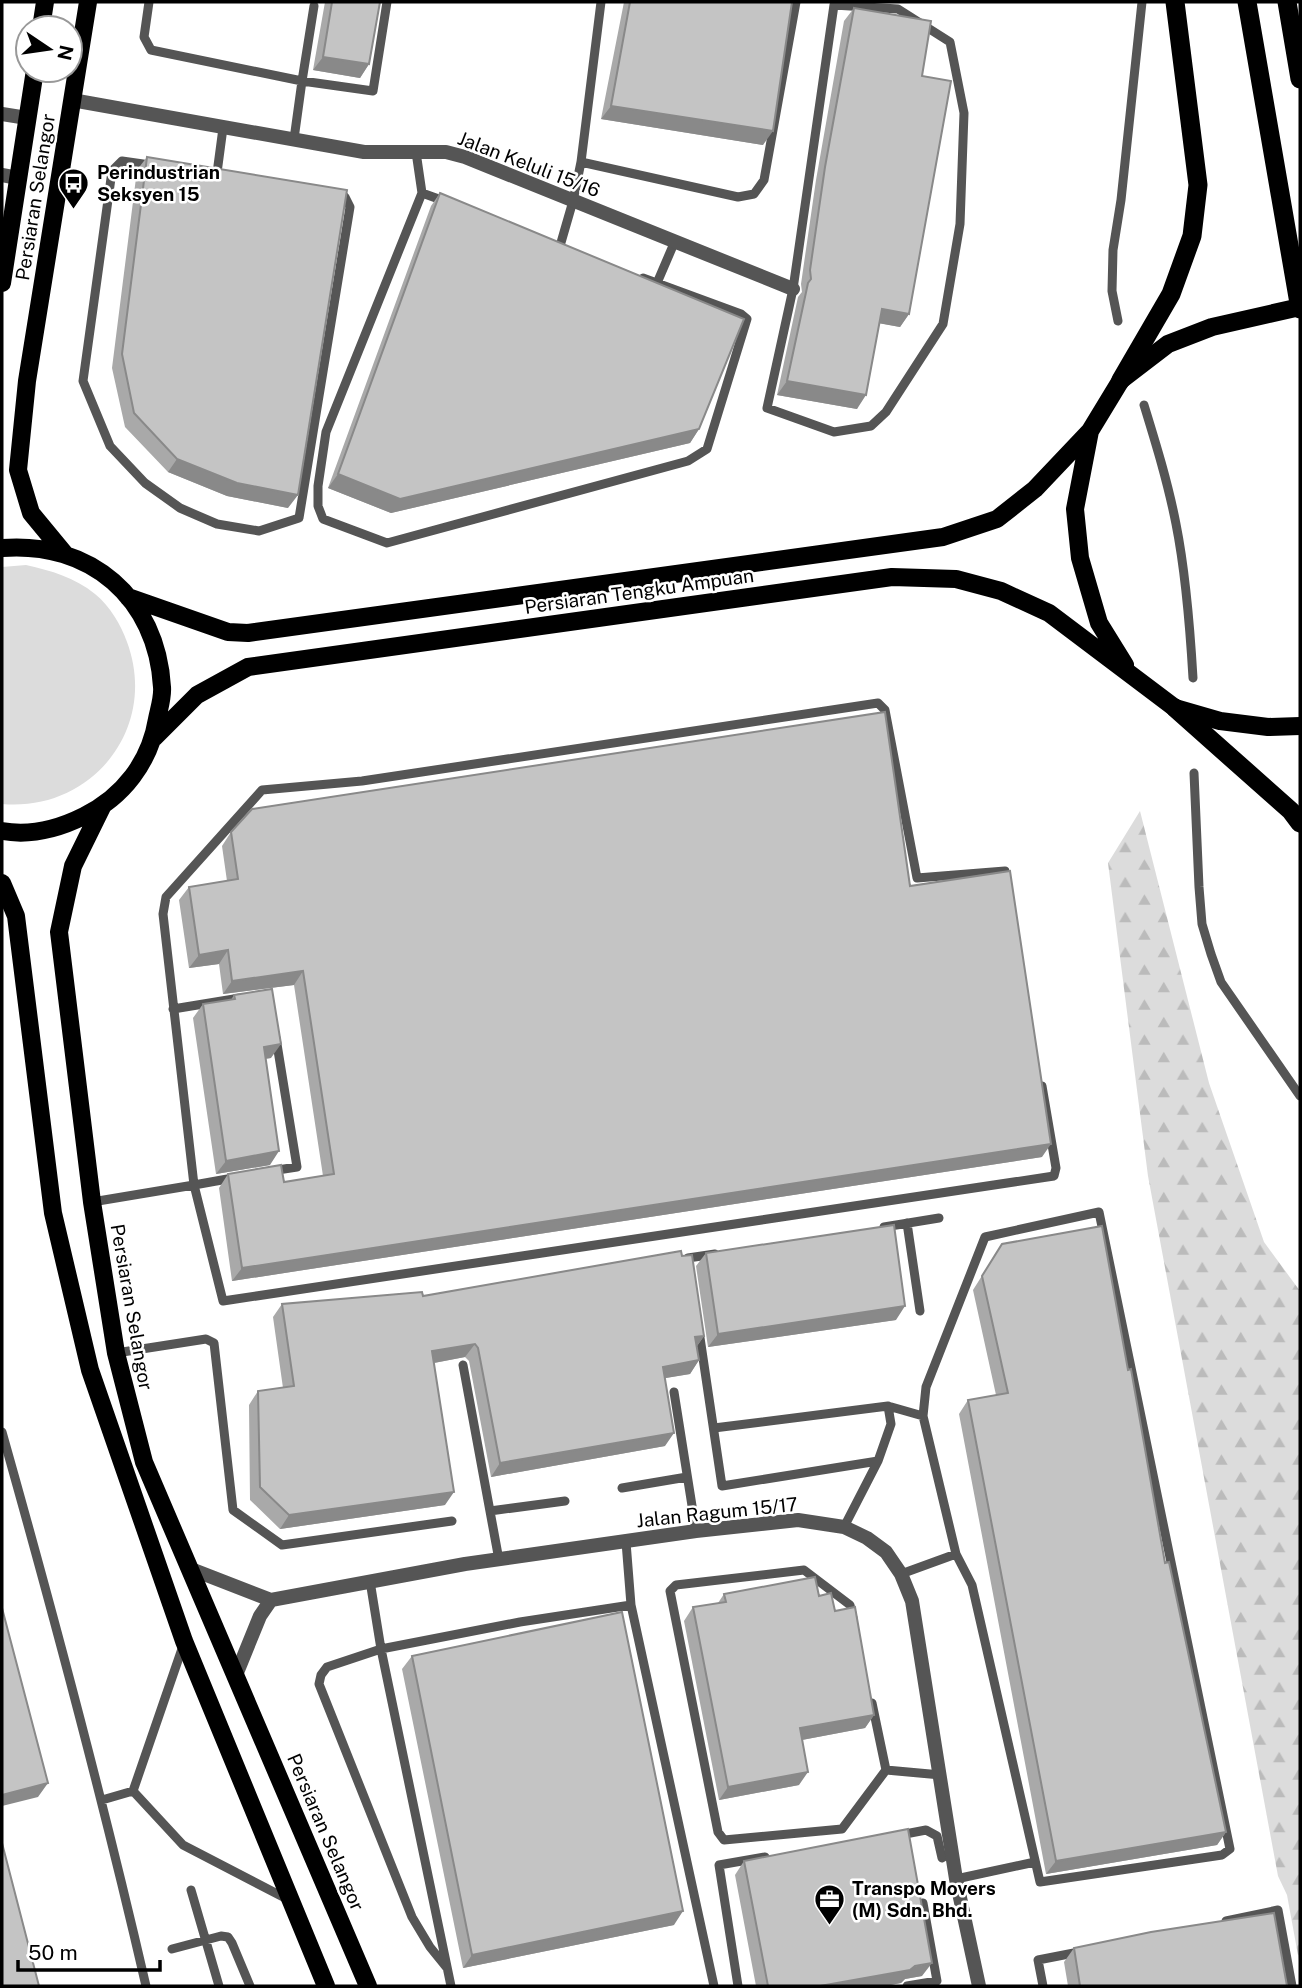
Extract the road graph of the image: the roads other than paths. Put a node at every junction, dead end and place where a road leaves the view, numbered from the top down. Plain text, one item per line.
1 (88, 2) edge
2 (149, 2) edge
3 (387, 2) edge
4 (601, 2) edge
5 (796, 2) edge
6 (1175, 2) edge
7 (1247, 2) edge
8 (1287, 2) edge
9 (1143, 4) edge
10 (314, 6) dead end
11 (1300, 79) edge
12 (302, 81) junction
13 (33, 84) edge
14 (72, 100) junction
15 (2, 114) edge
16 (27, 118) junction
17 (223, 128) junction
18 (293, 139) junction
19 (416, 152) junction
20 (581, 162) junction
21 (162, 167) edge
22 (202, 172) edge
23 (10, 177) edge
24 (422, 192) junction
25 (333, 195) edge
26 (573, 201) junction
27 (460, 207) edge
28 (547, 242) edge
29 (675, 242) junction
30 (560, 246) junction
31 (572, 251) edge
32 (633, 274) edge
33 (2, 283) edge
34 (657, 283) junction
35 (793, 289) junction
36 (1300, 308) edge
37 (1118, 321) dead end
38 (1121, 380) junction
39 (1144, 405) dead end
40 (1090, 431) junction
41 (2, 548) edge
42 (64, 553) junction
43 (128, 597) junction
44 (1130, 674) junction
45 (1193, 678) dead end
46 (1175, 708) junction
47 (1300, 726) edge
48 (154, 738) junction
49 (1194, 773) dead end
50 (102, 807) junction
51 (1300, 823) edge
52 (2, 831) edge
53 (2, 883) edge
54 (1010, 898) edge
55 (255, 996) edge
56 (173, 1009) junction
57 (275, 1034) edge
58 (1040, 1073) edge
59 (1300, 1096) edge
60 (259, 1174) edge
61 (246, 1176) edge
62 (194, 1185) junction
63 (92, 1202) junction
64 (939, 1218) dead end
65 (907, 1223) junction
66 (880, 1228) edge
67 (729, 1251) edge
68 (690, 1271) edge
69 (920, 1311) dead end
70 (698, 1323) edge
71 (116, 1353) junction
72 (463, 1365) dead end
73 (674, 1392) dead end
74 (887, 1406) junction
75 (923, 1416) junction
76 (713, 1428) junction
77 (2, 1432) edge
78 (878, 1461) junction
79 (687, 1477) junction
80 (622, 1488) dead end
81 (565, 1501) dead end
82 (490, 1511) junction
83 (452, 1521) dead end
84 (844, 1527) junction
85 (696, 1531) junction
86 (626, 1542) junction
87 (956, 1554) junction
88 (499, 1560) junction
89 (191, 1569) junction
90 (901, 1574) junction
91 (370, 1581) junction
92 (271, 1600) junction
93 (631, 1605) junction
94 (856, 1630) edge
95 (184, 1641) junction
96 (381, 1649) junction
97 (236, 1675) junction
98 (870, 1694) edge
99 (887, 1770) junction
100 (941, 1775) junction
101 (133, 1791) junction
102 (102, 1800) junction
103 (884, 1837) edge
104 (953, 1852) junction
105 (774, 1856) edge
106 (1035, 1862) junction
107 (956, 1879) junction
108 (191, 1890) dead end
109 (291, 1900) junction
110 (923, 1903) edge
111 (1212, 1924) edge
112 (206, 1940) junction
113 (172, 1949) dead end
114 (1092, 1949) edge
115 (447, 1968) junction
116 (146, 1986) edge
117 (219, 1986) edge
118 (250, 1986) edge
119 (326, 1986) edge
120 (368, 1986) edge
121 (451, 1986) edge
122 (714, 1986) edge
123 (738, 1986) edge
124 (907, 1986) edge
125 (979, 1986) edge
126 (1043, 1986) edge
127 (1292, 1986) edge

1 - 14 main road, Persiaran Selangor
2 - 12 lane
3 - 12 lane
4 - 20 lane
5 - 20 lane
6 - 38 highway
7 - 36 highway
8 - 11 highway
9 - 37 lane
10 - 12 lane
12 - 18 lane
13 - 16 main road, Persiaran Selangor
14 - 17 street, Jalan Keluli 15/16
14 - 42 main road, Persiaran Selangor
15 - 16 street
16 - 23 main road, Persiaran Selangor
17 - 18 street, Jalan Keluli 15/16
17 - 22 lane
18 - 19 street, Jalan Keluli 15/16
19 - 24 lane
19 - 26 street, Jalan Keluli 15/16
20 - 26 lane
21 - 25 lane
23 - 33 main road, Persiaran Selangor
24 - 27 lane
24 - 34 lane
26 - 29 street, Jalan Keluli 15/16
26 - 30 lane
28 - 30 lane
29 - 34 lane
29 - 35 street, Jalan Keluli 15/16
30 - 31 lane
32 - 34 lane
35 - 35 lane
36 - 38 main road
38 - 40 main road
39 - 45 lane
40 - 43 main road, Persiaran Tengku Ampuan
40 - 44 main road
41 - 42 main road
42 - 43 main road
43 - 48 main road
44 - 46 main road, Persiaran Tengku Ampuan
44 - 48 main road, Persiaran Tengku Ampuan
46 - 47 main road, Persiaran Tengku Ampuan
46 - 51 highway
48 - 50 main road
49 - 59 lane
50 - 52 main road
50 - 63 main road, Persiaran Selangor
53 - 95 main road
54 - 56 lane
55 - 56 lane
56 - 62 lane
57 - 60 lane
58 - 62 lane
61 - 62 lane
62 - 63 lane
63 - 71 main road, Persiaran Selangor
64 - 65 lane
65 - 66 lane
65 - 69 lane
67 - 68 lane
70 - 76 lane
71 - 83 lane
71 - 89 main road, Persiaran Selangor
72 - 82 lane
73 - 79 lane
74 - 75 lane
74 - 76 lane
74 - 78 lane
75 - 87 lane
75 - 106 lane
76 - 78 lane
77 - 102 lane
78 - 84 lane
79 - 80 lane
79 - 85 lane
81 - 82 lane
82 - 88 lane
84 - 85 street, Jalan Ragum 15/17
84 - 90 street, Jalan Ragum 15/17
85 - 86 street, Jalan Ragum 15/17
86 - 88 street, Jalan Ragum 15/17
86 - 93 lane
87 - 90 lane
87 - 106 lane
88 - 91 street, Jalan Ragum 15/17
89 - 92 street
89 - 97 main road, Persiaran Selangor
90 - 100 street, Jalan Ragum 15/17
91 - 92 street, Jalan Ragum 15/17
91 - 96 lane
92 - 97 street
93 - 96 lane
93 - 122 lane
94 - 99 lane
95 - 101 lane
95 - 109 main road
96 - 115 lane
96 - 115 lane
97 - 120 main road, Persiaran Selangor
98 - 99 lane
99 - 100 lane
100 - 104 street, Jalan Ragum 15/17
101 - 102 lane
101 - 109 lane
102 - 116 lane
103 - 104 lane
104 - 107 street, Jalan Ragum 15/17
105 - 123 lane
106 - 107 lane
107 - 125 street, Jalan Ragum 15/17
108 - 112 lane
109 - 119 main road
110 - 124 lane
111 - 127 lane
112 - 113 lane
112 - 117 lane
112 - 118 lane
114 - 126 lane
115 - 121 lane

